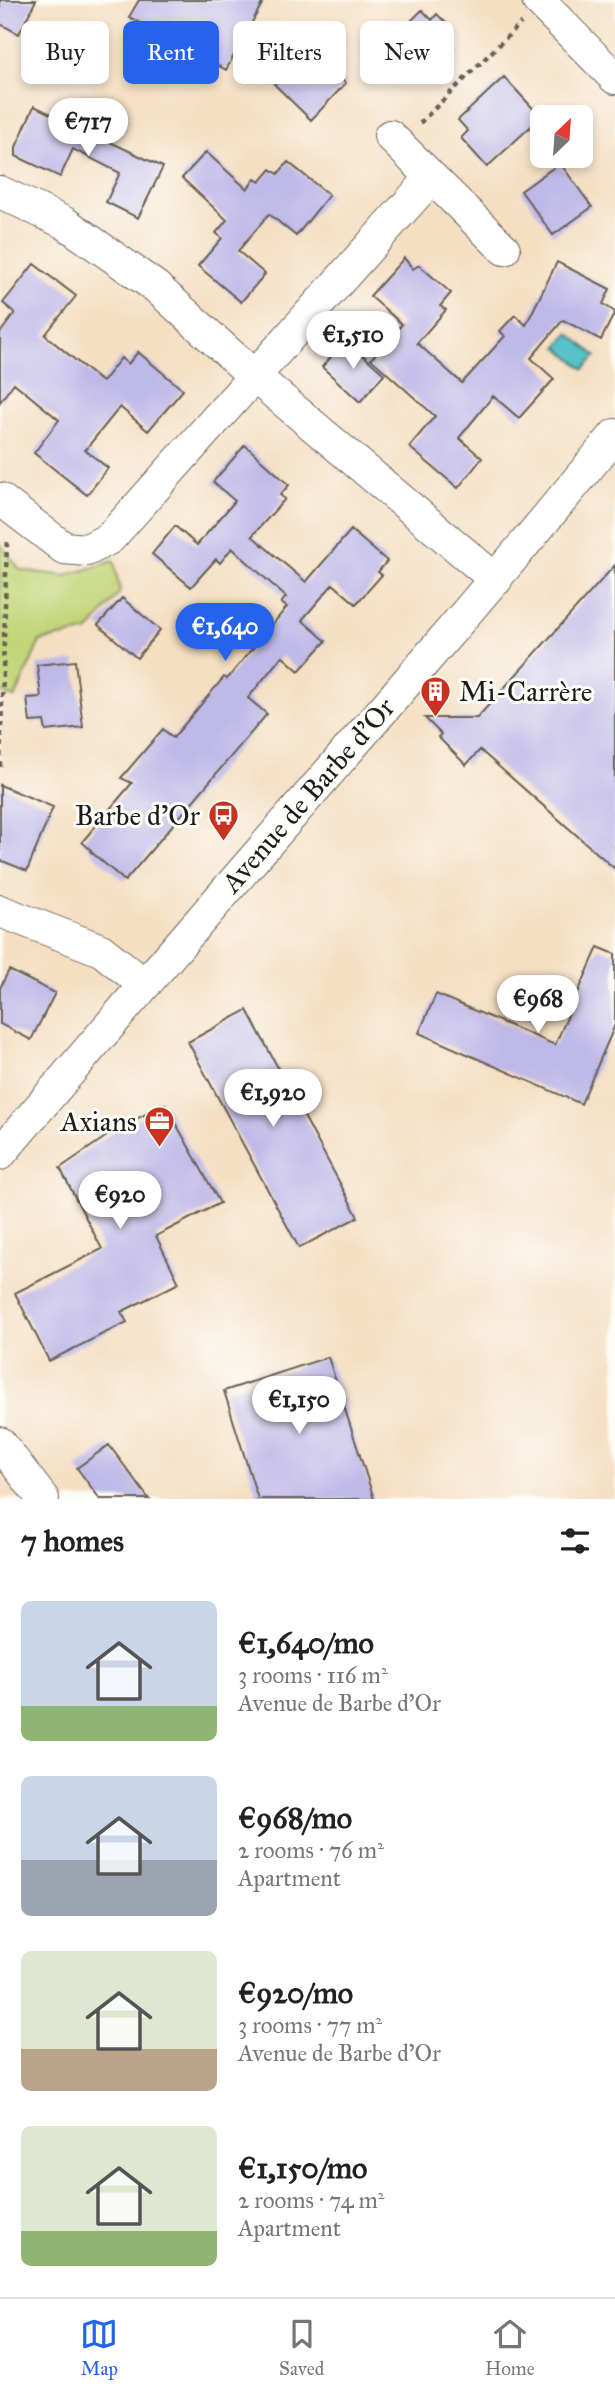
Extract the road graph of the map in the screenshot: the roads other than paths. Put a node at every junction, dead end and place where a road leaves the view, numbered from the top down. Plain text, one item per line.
1 (540, 1) edge
2 (615, 78) edge
3 (395, 140) road end
4 (431, 177) junction
5 (0, 192) edge
6 (503, 249) dead end
7 (253, 375) junction
8 (615, 435) edge
9 (0, 499) edge
10 (496, 580) junction
11 (0, 911) edge
12 (144, 984) junction
13 (0, 1154) edge
14 (0, 1443) edge
15 (43, 1499) edge

1 - 2 street
3 - 4 street
4 - 6 street
4 - 7 street
5 - 7 street
7 - 9 street
7 - 10 street
8 - 10 street, Avenue de Barbe d'Or
10 - 12 street, Avenue de Barbe d'Or
11 - 12 street
12 - 13 street, Avenue de Barbe d'Or
14 - 15 street

